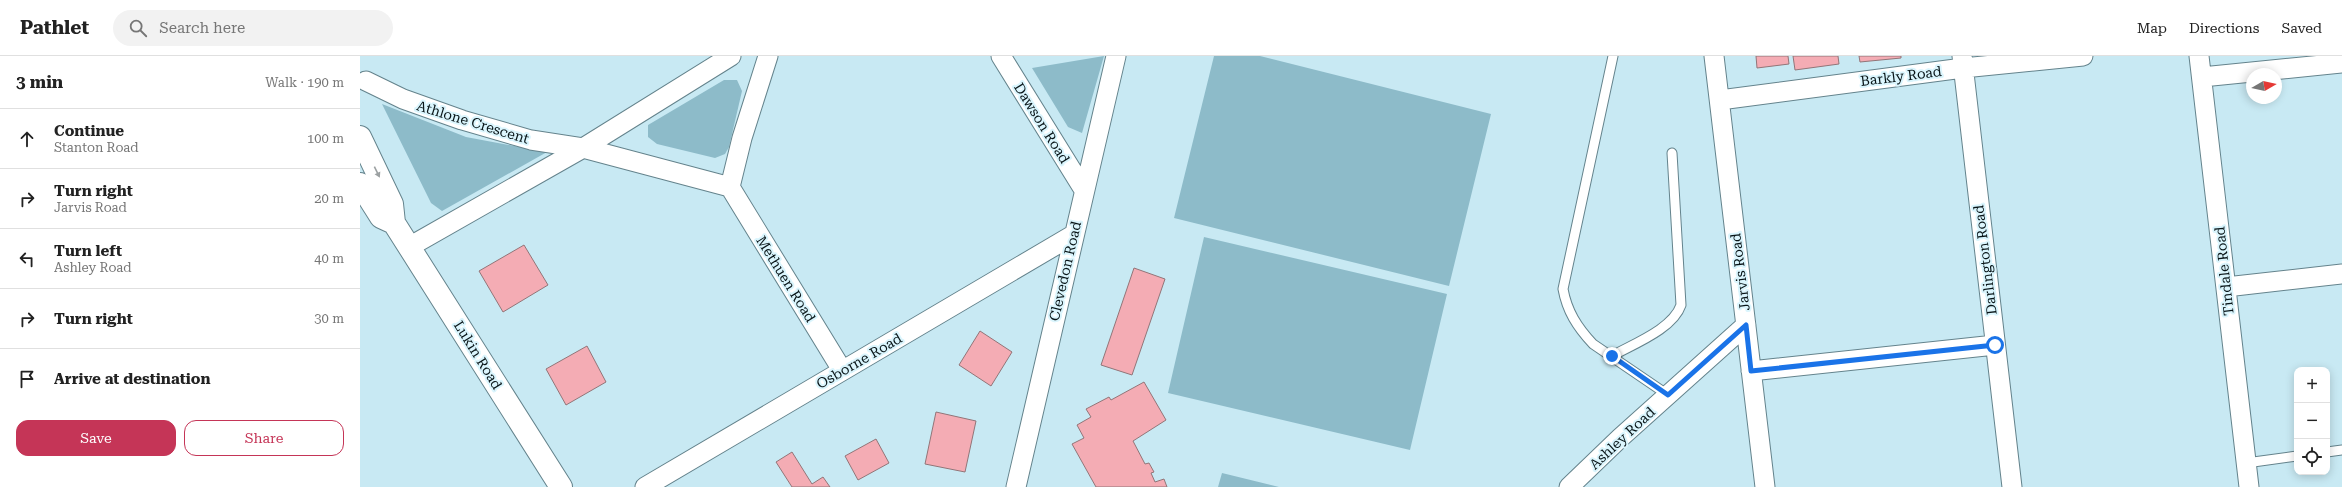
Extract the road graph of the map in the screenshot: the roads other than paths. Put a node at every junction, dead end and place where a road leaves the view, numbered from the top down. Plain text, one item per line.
1 (731, 56) edge
2 (768, 56) edge
3 (1002, 56) edge
4 (1116, 56) edge
5 (1613, 56) edge
6 (1714, 56) edge
7 (2083, 56) edge
8 (2199, 56) edge
9 (1962, 62) edge
10 (2342, 63) edge
11 (2202, 77) junction
12 (366, 81) dead end
13 (1720, 100) junction
14 (360, 137) edge
15 (583, 148) junction
16 (1672, 153) dead end
17 (360, 184) edge
18 (730, 187) junction
19 (1084, 190) junction
20 (394, 223) junction
21 (1073, 235) junction
22 (409, 247) junction
23 (2342, 274) edge
24 (2226, 287) junction
25 (1746, 325) junction
26 (1995, 345) junction
27 (1612, 356) junction
28 (842, 370) junction
29 (1751, 371) junction
30 (1668, 395) junction
31 (2342, 450) edge
32 (2330, 452) edge
33 (2294, 456) edge
34 (2246, 463) junction
35 (561, 487) edge
36 (645, 487) edge
37 (1016, 487) edge
38 (1569, 487) edge
39 (1765, 487) edge
40 (2012, 487) edge
41 (2249, 487) edge

1 - 15 street
2 - 18 street
3 - 19 street, Dawson Road
4 - 19 street, Clevedon Road
5 - 27 lane
6 - 13 street, Jarvis Road
7 - 9 street, Barkly Road
8 - 11 street, Tindale Road
9 - 13 street, Barkly Road
9 - 26 street, Darlington Road
10 - 11 street
11 - 24 street, Tindale Road
12 - 15 street, Athlone Crescent
13 - 25 street, Jarvis Road
14 -> 20 main road, Lukin Road
15 - 18 street
15 - 22 street
16 - 27 lane
17 - 20 main road, Lukin Road
18 - 28 street, Methuen Road
19 - 21 street, Clevedon Road
20 - 22 main road, Lukin Road
21 - 28 street, Osborne Road
21 - 37 street, Clevedon Road
22 - 35 main road, Lukin Road
23 - 24 street
24 - 34 street, Tindale Road
25 - 29 street, Jarvis Road
25 - 30 street, Ashley Road
26 - 29 street
26 - 40 street, Darlington Road
27 - 30 lane
28 - 36 street, Osborne Road
29 - 39 street, Jarvis Road
30 - 38 street, Ashley Road
31 - 32 lane
33 - 34 lane
34 - 41 street, Tindale Road

